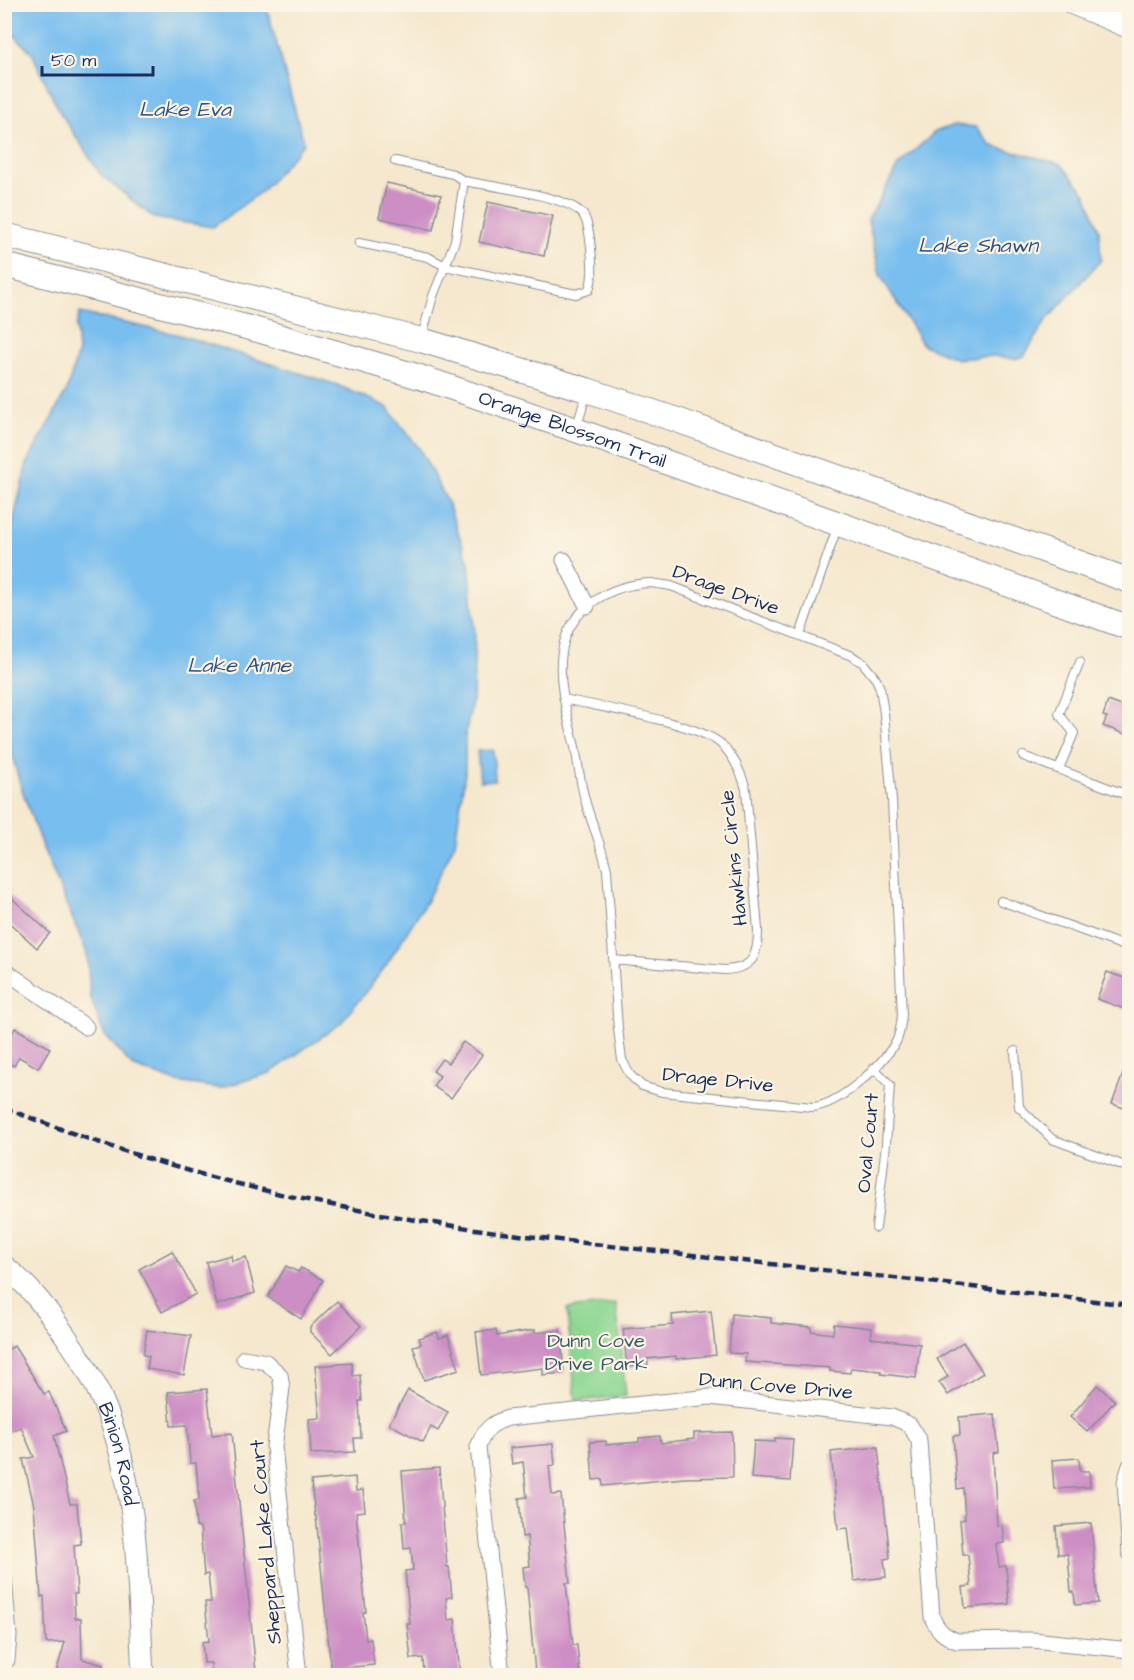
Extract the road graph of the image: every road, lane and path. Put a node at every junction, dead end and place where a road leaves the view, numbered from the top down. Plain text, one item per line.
1 (1073, 4) edge
2 (1130, 28) edge
3 (395, 161) dead end
4 (464, 181) junction
5 (4, 234) edge
6 (359, 243) dead end
7 (4, 265) edge
8 (445, 266) junction
9 (421, 340) junction
10 (587, 390) junction
11 (576, 430) junction
12 (838, 524) junction
13 (564, 560) dead end
14 (1130, 581) edge
15 (587, 606) junction
16 (1130, 628) edge
17 (800, 635) junction
18 (1080, 662) dead end
19 (564, 699) junction
20 (1023, 756) dead end
21 (1059, 770) junction
22 (1130, 796) edge
23 (1001, 901) dead end
24 (1130, 948) edge
25 (614, 960) junction
26 (4, 970) edge
27 (86, 1027) dead end
28 (1015, 1051) dead end
29 (874, 1068) junction
30 (1130, 1168) edge
31 (876, 1228) dead end
32 (4, 1266) edge
33 (244, 1358) dead end
34 (1130, 1466) edge
35 (1130, 1553) edge
36 (4, 1578) edge
37 (1130, 1650) edge
38 (4, 1663) edge
39 (143, 1676) edge
40 (299, 1676) edge
41 (502, 1676) edge

1 - 2 main road
3 - 4 lane
4 - 8 lane
4 - 8 lane
5 - 9 main road, Orange Blossom Trail
6 - 8 lane
7 - 11 main road, Orange Blossom Trail
8 - 9 lane
9 - 10 main road, Orange Blossom Trail
10 - 11 lane
10 - 14 main road, Orange Blossom Trail
11 - 12 main road, Orange Blossom Trail
12 - 16 main road, Orange Blossom Trail
12 - 17 lane
13 - 15 street
15 - 17 lane, Drage Drive
15 - 19 lane, Drage Drive
17 - 29 lane, Drage Drive
18 - 21 lane
19 - 25 lane, Drage Drive
19 - 25 lane, Hawkins Circle
20 - 21 lane
21 - 22 lane
23 - 24 lane
25 - 29 lane, Drage Drive
26 - 27 street
28 - 30 lane
29 - 31 lane, Oval Court
32 - 39 main road, Binion Road
33 - 40 street, Sheppard Lake Court
34 - 35 street
36 - 38 street
37 - 41 street, Dunn Cove Drive

